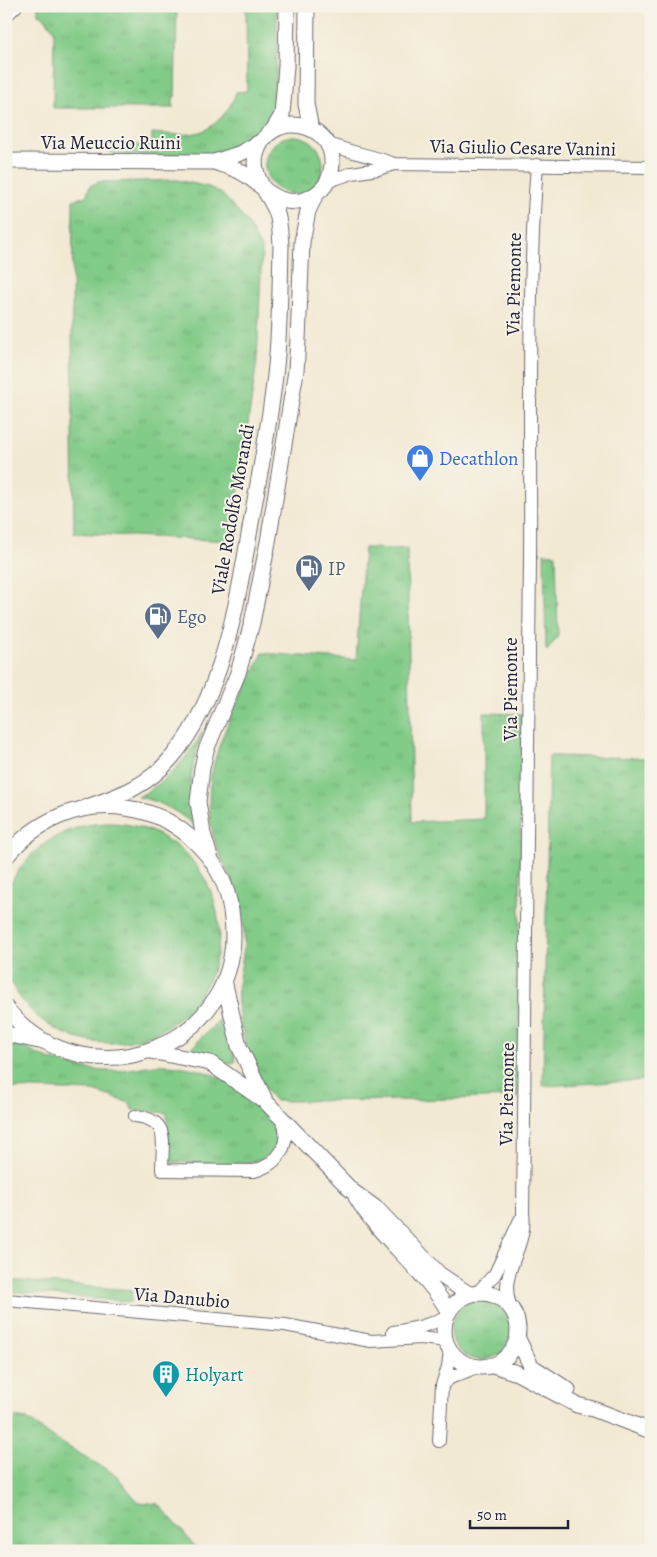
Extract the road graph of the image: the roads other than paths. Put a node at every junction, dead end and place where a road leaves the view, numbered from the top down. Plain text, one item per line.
1 (16, 6) edge
2 (287, 6) edge
3 (307, 6) edge
4 (6, 16) edge
5 (311, 129) junction
6 (267, 135) junction
7 (327, 143) junction
8 (7, 162) edge
9 (214, 162) junction
10 (394, 164) junction
11 (537, 165) junction
12 (651, 167) edge
13 (329, 180) junction
14 (263, 187) junction
15 (316, 194) junction
16 (86, 808) junction
17 (6, 857) edge
18 (211, 860) junction
19 (224, 980) junction
20 (6, 1008) edge
21 (6, 1034) edge
22 (48, 1044) junction
23 (150, 1050) junction
24 (266, 1102) junction
25 (135, 1116) dead end
26 (283, 1119) junction
27 (352, 1191) junction
28 (523, 1213) junction
29 (474, 1294) junction
30 (6, 1300) edge
31 (510, 1306) junction
32 (448, 1314) junction
33 (354, 1339) junction
34 (518, 1339) junction
35 (448, 1346) junction
36 (493, 1366) junction
37 (478, 1367) junction
38 (442, 1385) junction
39 (593, 1409) junction
40 (651, 1431) edge
41 (439, 1441) dead end

1 - 4 street
2 - 6 street, Viale Rodolfo Morandi
3 - 5 street
5 - 6 street
5 - 7 street
6 - 9 street, Via Meuccio Ruini
6 - 14 street, Viale Rodolfo Morandi
7 - 10 street, Via Giulio Cesare Vanini
7 - 13 street
8 - 9 street, Via Meuccio Ruini
9 - 14 street, Via Meuccio Ruini
10 - 11 street, Via Giulio Cesare Vanini
10 - 13 street, Via Giulio Cesare Vanini
11 - 12 street, Via Giulio Cesare Vanini
11 - 28 street, Via Piemonte
13 - 15 street, Viale Rodolfo Morandi
14 - 15 street
14 - 16 street, Viale Rodolfo Morandi
15 - 18 street, Viale Rodolfo Morandi
16 - 17 street, Viale Rodolfo Morandi
16 - 18 street, Viale Rodolfo Morandi
18 - 19 street, Viale Rodolfo Morandi
19 - 23 street, Viale Rodolfo Morandi
19 - 24 street
20 - 22 street, Viale Rodolfo Morandi
21 - 22 street
22 - 23 street, Viale Rodolfo Morandi
23 - 24 street
24 - 26 street
25 - 26 street
26 - 27 street
27 - 29 street
27 - 32 street
28 - 29 street, Via Piemonte
28 - 31 street, Via Piemonte
29 - 31 street
29 - 32 street
30 - 33 street, Via Danubio
31 - 34 street
32 - 33 street, Via Danubio
32 - 35 street
33 - 35 street, Via Danubio
34 - 36 street
34 - 39 street
35 - 37 street
35 - 38 street
36 - 37 street
36 - 39 street
37 - 38 street
38 - 41 street
39 - 40 street

